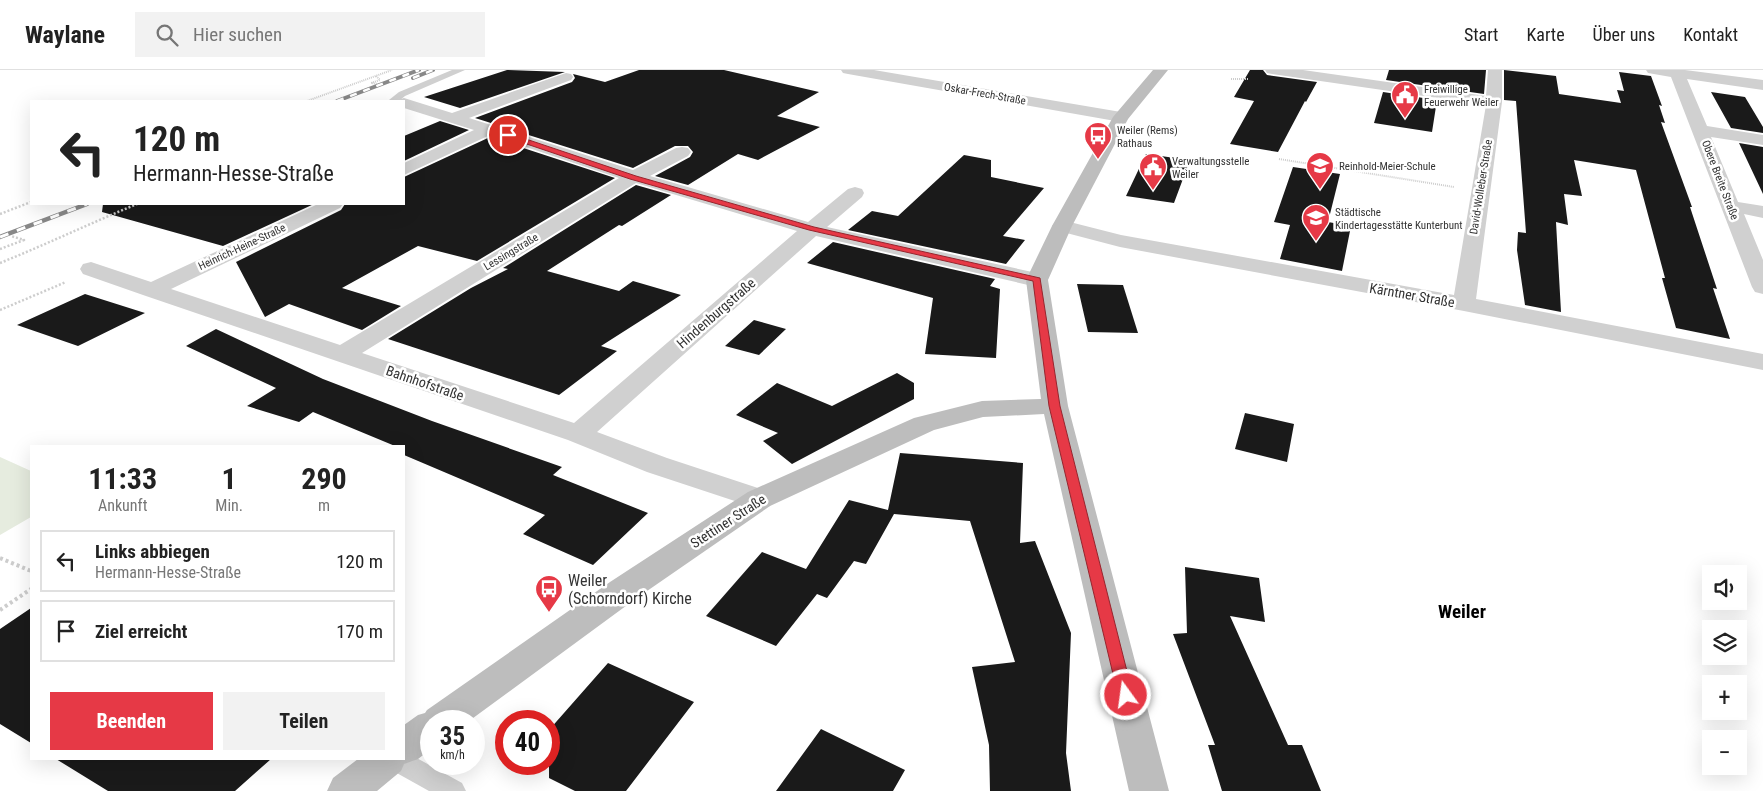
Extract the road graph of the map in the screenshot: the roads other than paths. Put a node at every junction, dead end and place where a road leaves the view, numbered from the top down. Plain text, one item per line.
1 (460, 70) edge
2 (848, 70) edge
3 (1161, 70) edge
4 (1272, 70) edge
5 (1495, 70) edge
6 (1653, 70) edge
7 (1677, 73) junction
8 (566, 77) dead end
9 (1763, 85) edge
10 (399, 100) edge
11 (1494, 102) junction
12 (405, 104) edge
13 (1121, 117) junction
14 (453, 118) junction
15 (490, 129) junction
16 (1701, 130) junction
17 (1763, 140) edge
18 (682, 152) dead end
19 (405, 170) edge
20 (633, 177) junction
21 (855, 193) dead end
22 (331, 205) edge
23 (1730, 206) junction
24 (1763, 212) edge
25 (1062, 226) junction
26 (812, 229) junction
27 (93, 270) road end
28 (1037, 280) junction
29 (1763, 287) edge
30 (151, 290) junction
31 (1464, 304) junction
32 (341, 355) junction
33 (1763, 362) edge
34 (1055, 406) junction
35 (578, 434) junction
36 (758, 499) junction
37 (456, 710) edge
38 (420, 735) edge
39 (405, 746) edge
40 (386, 760) edge
41 (397, 760) edge
42 (347, 791) edge
43 (453, 791) edge
44 (1149, 791) edge

1 - 10 lane
2 - 13 street, Oskar-Frech-Straße
3 - 13 street
4 - 11 street
5 - 11 street, David-Wolleber-Straße
6 - 7 street
7 - 9 street
7 - 16 street, Obere Breite Straße
8 - 14 street
11 - 31 street, David-Wolleber-Straße
12 - 14 street
13 - 25 street
14 - 15 street
15 - 19 street
15 - 20 street
16 - 17 street
16 - 23 street, Obere Breite Straße
18 - 20 street, Lessingstraße
20 - 26 street
20 - 32 street, Lessingstraße
21 - 26 street, Hindenburgstraße
22 - 30 street, Heinrich-Heine-Straße
23 - 24 street
23 - 29 street, Obere Breite Straße
25 - 28 street
25 - 31 street, Kärntner Straße
26 - 28 street
26 - 35 street, Hindenburgstraße
27 - 30 street, Bahnhofstraße
28 - 34 street
30 - 32 street, Bahnhofstraße
31 - 33 street, Kärntner Straße
32 - 35 street, Bahnhofstraße
34 - 36 street, Stettiner Straße
34 - 44 street
35 - 36 street, Bahnhofstraße
36 - 37 street, Stettiner Straße
38 - 39 street
40 - 42 street
41 - 43 lane

